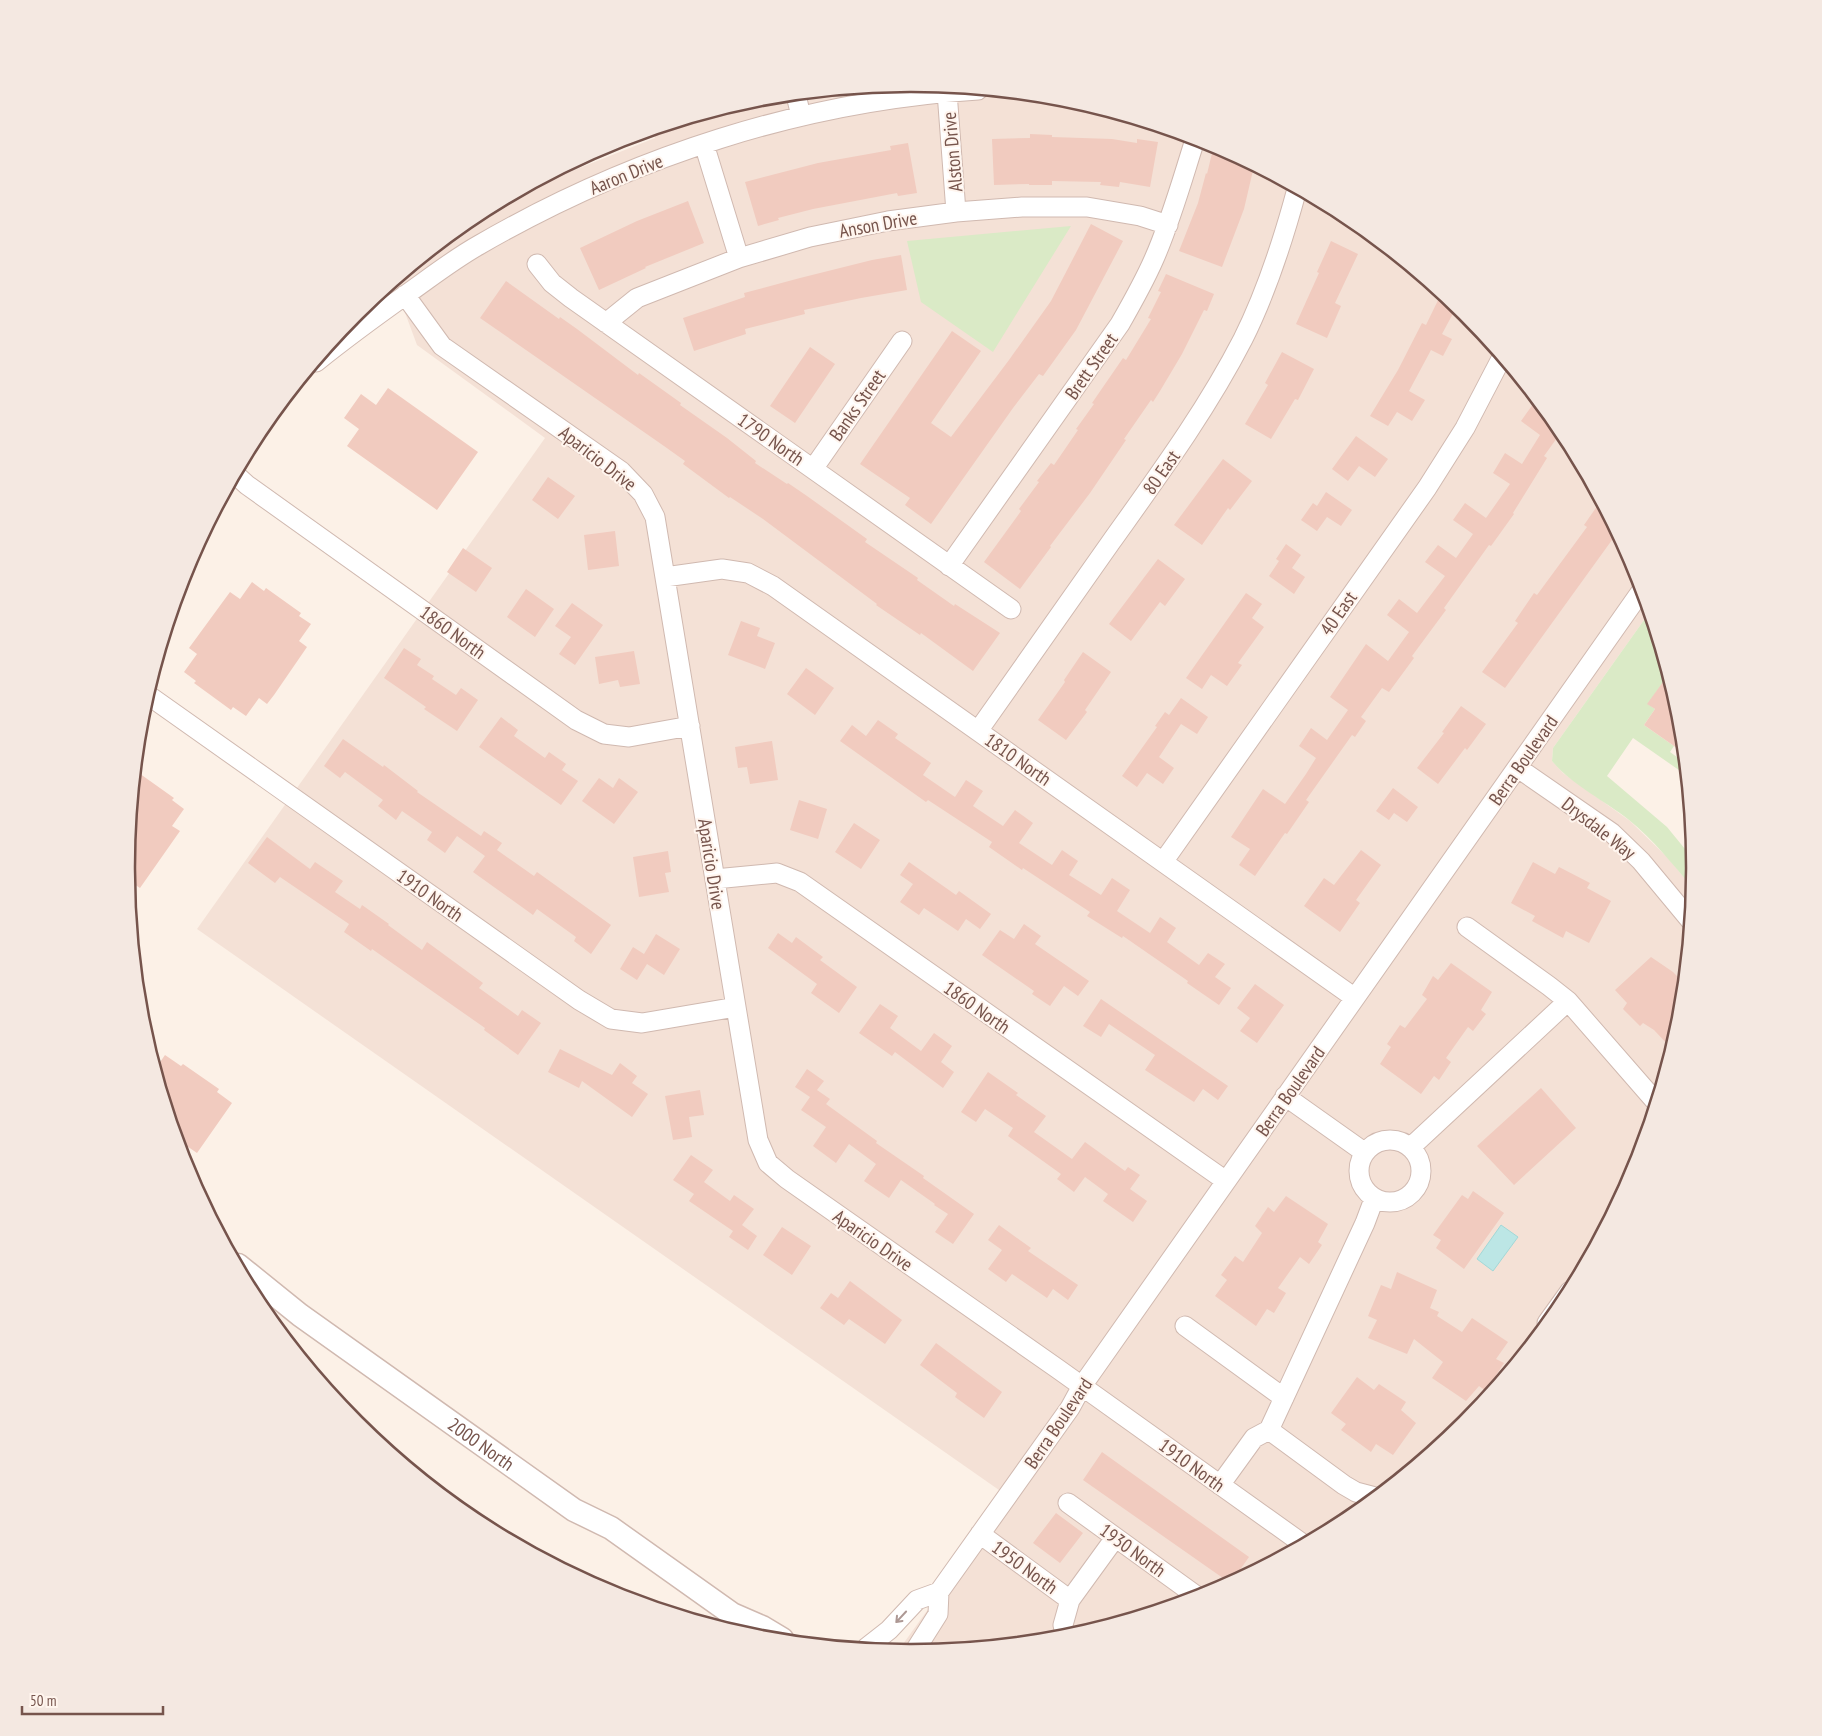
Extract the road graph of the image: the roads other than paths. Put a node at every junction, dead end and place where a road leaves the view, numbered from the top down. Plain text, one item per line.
1 (939, 93) edge
2 (947, 93) edge
3 (797, 101) edge
4 (801, 116) junction
5 (704, 144) junction
6 (1193, 146) dead end
7 (1296, 194) edge
8 (956, 212) junction
9 (1168, 225) junction
10 (739, 258) junction
11 (537, 264) dead end
12 (405, 295) junction
13 (606, 323) junction
14 (348, 336) edge
15 (902, 341) dead end
16 (1499, 363) edge
17 (813, 469) junction
18 (240, 479) edge
19 (949, 566) junction
20 (665, 577) junction
21 (1637, 597) edge
22 (1011, 609) dead end
23 (154, 699) edge
24 (690, 726) junction
25 (978, 730) junction
26 (1518, 768) junction
27 (1163, 862) junction
28 (715, 879) junction
29 (1685, 914) edge
30 (1467, 927) dead end
31 (1355, 998) junction
32 (1568, 1001) junction
33 (736, 1008) junction
34 (1286, 1096) junction
35 (1651, 1097) edge
36 (1411, 1147) junction
37 (1364, 1152) junction
38 (1226, 1181) junction
39 (1374, 1199) junction
40 (251, 1275) edge
41 (1185, 1326) dead end
42 (1082, 1386) junction
43 (1284, 1398) junction
44 (1269, 1430) junction
45 (1220, 1485) junction
46 (1367, 1495) edge
47 (1068, 1503) dead end
48 (980, 1534) junction
49 (1115, 1538) junction
50 (1298, 1540) edge
51 (1190, 1591) edge
52 (939, 1592) junction
53 (1070, 1600) junction
54 (737, 1623) edge
55 (1064, 1629) edge
56 (765, 1630) edge
57 (873, 1643) edge
58 (919, 1644) edge

1 - 4 street, Aaron Drive
2 - 8 street, Alston Drive
3 - 4 street
4 - 5 street, Aaron Drive
5 - 10 street
5 - 12 street, Aaron Drive
6 - 9 street, Brett Street
7 - 25 street, 80 East
8 - 9 street, Anson Drive
8 - 10 street, Anson Drive
9 - 19 street, Brett Street
10 - 13 street, Anson Drive
11 - 13 street, 1790 North
12 - 14 street, Aaron Drive
12 - 20 street, Aparicio Drive
13 - 17 street, 1790 North
15 - 17 street, Banks Street
16 - 27 street, 40 East
17 - 19 street, 1790 North
18 - 24 street, 1860 North
19 - 22 street, 1790 North
20 - 24 street, Aparicio Drive
20 - 25 street, 1810 North
21 - 26 street, Berra Boulevard
23 - 33 street, 1910 North
24 - 28 street, Aparicio Drive
25 - 27 street, 1810 North
26 - 29 street, Drysdale Way
26 - 31 street, Berra Boulevard
27 - 31 street, 1810 North
28 - 33 street, Aparicio Drive
28 - 38 street, 1860 North
30 - 32 street
31 - 34 street, Berra Boulevard
32 - 35 street
32 - 36 street
33 - 42 street, Aparicio Drive
34 - 37 street
34 - 38 street, Berra Boulevard
36 - 37 street
36 - 39 street
37 - 39 street
38 - 42 street, Berra Boulevard
39 - 43 street
40 - 54 street, 2000 North
41 - 43 street
42 - 45 street, 1910 North
42 - 48 street, Berra Boulevard
43 - 44 street
44 - 45 street
44 - 46 street
45 - 50 street, 1910 North
47 - 49 street, 1930 North
48 - 52 street, Berra Boulevard
48 - 53 street, 1950 North
49 - 51 street, 1930 North
49 - 53 street
52 -> 57 street
52 - 58 street, Berra Boulevard
53 - 55 street
54 - 56 street, 2000 North

